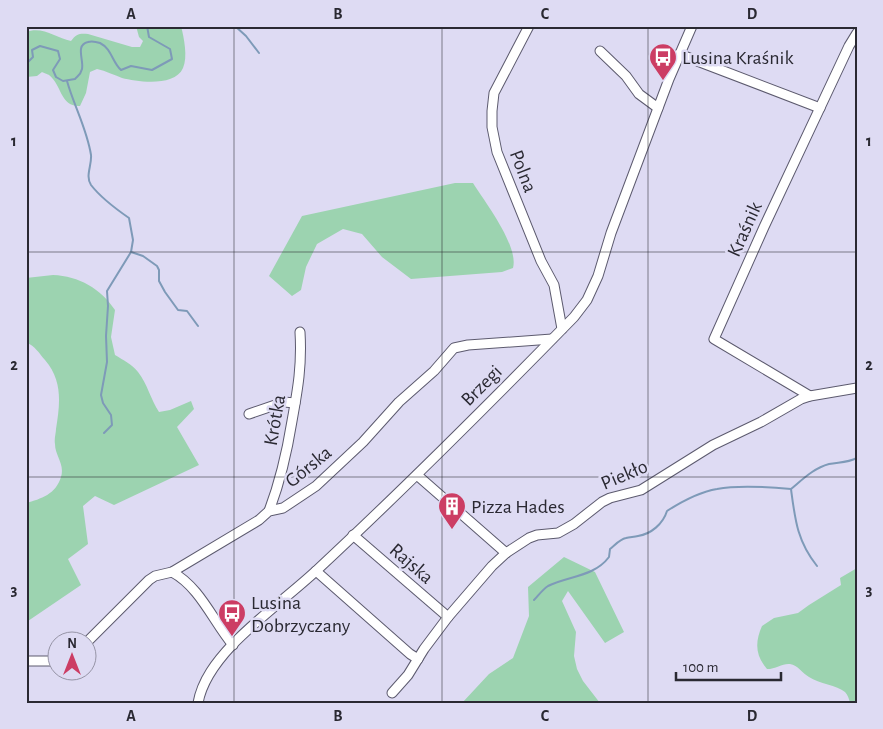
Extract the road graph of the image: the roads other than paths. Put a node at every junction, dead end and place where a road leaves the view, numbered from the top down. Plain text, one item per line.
1 (529, 26) edge
2 (692, 26) edge
3 (857, 33) edge
4 (600, 51) dead end
5 (679, 54) junction
6 (658, 108) junction
7 (820, 108) junction
8 (562, 329) junction
9 (300, 332) dead end
10 (552, 339) junction
11 (857, 388) edge
12 (810, 396) junction
13 (295, 404) junction
14 (248, 414) dead end
15 (417, 475) junction
16 (269, 512) junction
17 (353, 535) junction
18 (506, 553) junction
19 (316, 571) junction
20 (172, 572) junction
21 (448, 617) junction
22 (97, 632) edge
23 (233, 645) junction
24 (418, 659) junction
25 (26, 661) edge
26 (48, 661) edge
27 (392, 694) dead end
28 (198, 703) edge

1 - 8 street, Polna
2 - 5 street, Brzegi
3 - 7 street, Kraśnik
4 - 6 street
5 - 6 street, Brzegi
5 - 7 street
6 - 8 street, Brzegi
7 - 12 street, Kraśnik
8 - 10 street, Brzegi
9 - 13 street, Krótka
10 - 15 street, Brzegi
10 - 16 street, Górska
11 - 12 street, Piekło
12 - 18 street, Piekło
13 - 14 street
13 - 16 street, Krótka
15 - 17 street, Brzegi
15 - 18 street
16 - 20 street, Górska
17 - 19 street, Brzegi
17 - 21 street, Rajska
18 - 21 street, Piekło
19 - 23 street, Brzegi
19 - 24 street
20 - 22 street, Górska
20 - 23 street
21 - 24 street, Piekło
23 - 28 street, Brzegi
24 - 27 street, Piekło
25 - 26 street

